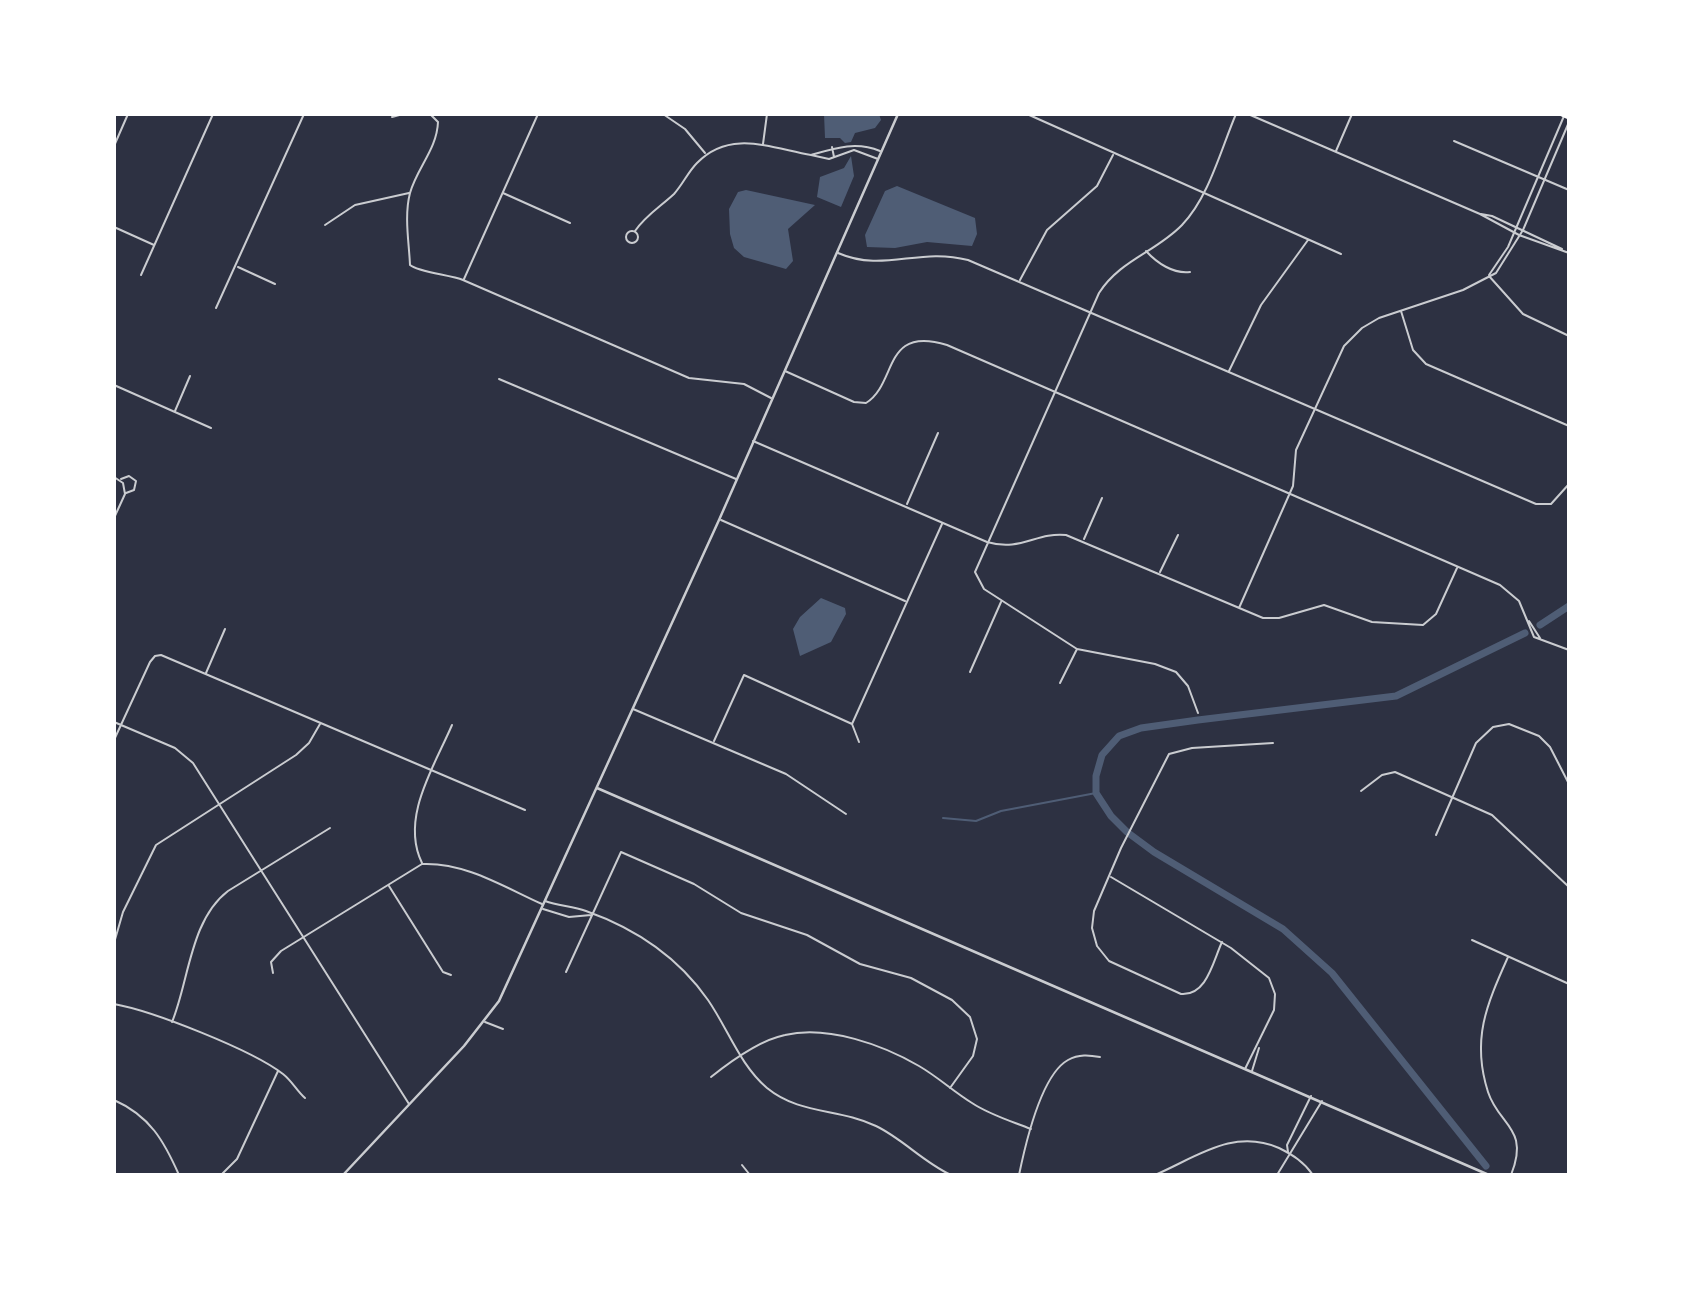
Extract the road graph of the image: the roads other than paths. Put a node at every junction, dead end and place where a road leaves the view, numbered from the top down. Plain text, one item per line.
1 (128, 114) edge
2 (213, 114) edge
3 (304, 114) edge
4 (402, 114) edge
5 (430, 114) edge
6 (538, 114) edge
7 (663, 114) edge
8 (767, 114) edge
9 (898, 114) edge
10 (1027, 114) edge
11 (1236, 114) edge
12 (1248, 114) edge
13 (1352, 114) edge
14 (392, 117) dead end
15 (1566, 117) edge
16 (1454, 141) dead end
17 (762, 145) junction
18 (114, 146) edge
19 (832, 148) junction
20 (850, 148) junction
21 (881, 152) junction
22 (1336, 152) junction
23 (706, 154) junction
24 (1113, 154) junction
25 (811, 155) junction
26 (835, 158) junction
27 (878, 159) junction
28 (1537, 176) junction
29 (1545, 179) junction
30 (1569, 190) edge
31 (410, 193) junction
32 (502, 193) junction
33 (1202, 194) junction
34 (1480, 214) junction
35 (569, 223) dead end
36 (325, 225) dead end
37 (1515, 226) junction
38 (114, 227) edge
39 (1523, 230) junction
40 (635, 231) dead end
41 (1514, 232) junction
42 (1519, 235) junction
43 (1308, 240) junction
44 (155, 245) junction
45 (1145, 250) junction
46 (1564, 250) junction
47 (837, 253) junction
48 (1569, 253) edge
49 (1341, 254) dead end
50 (236, 266) junction
51 (1190, 272) dead end
52 (141, 275) dead end
53 (1488, 276) junction
54 (463, 280) junction
55 (1020, 281) junction
56 (275, 284) dead end
57 (216, 308) dead end
58 (1401, 311) junction
59 (1090, 312) junction
60 (1569, 336) edge
61 (784, 371) junction
62 (1229, 372) junction
63 (190, 376) dead end
64 (499, 379) dead end
65 (114, 385) edge
66 (1054, 392) junction
67 (772, 399) junction
68 (1314, 409) junction
69 (175, 412) junction
70 (1569, 426) edge
71 (211, 428) dead end
72 (938, 433) dead end
73 (753, 441) junction
74 (114, 477) edge
75 (120, 480) junction
76 (736, 480) junction
77 (1569, 484) edge
78 (125, 494) junction
79 (1290, 494) junction
80 (1101, 498) dead end
81 (906, 505) junction
82 (114, 518) edge
83 (719, 520) junction
84 (942, 523) junction
85 (114, 526) edge
86 (1178, 535) dead end
87 (114, 536) edge
88 (1083, 540) junction
89 (987, 542) junction
90 (1457, 567) junction
91 (1160, 573) junction
92 (906, 601) junction
93 (1002, 601) junction
94 (1238, 609) junction
95 (1528, 620) junction
96 (225, 629) dead end
97 (1540, 638) junction
98 (1077, 649) junction
99 (1569, 650) edge
100 (970, 672) dead end
101 (205, 674) junction
102 (1060, 684) dead end
103 (632, 709) junction
104 (1198, 713) dead end
105 (114, 722) edge
106 (320, 723) junction
107 (852, 724) junction
108 (121, 725) junction
109 (452, 725) dead end
110 (114, 740) edge
111 (714, 742) junction
112 (859, 742) dead end
113 (1273, 743) dead end
114 (433, 770) junction
115 (1569, 784) edge
116 (597, 788) junction
117 (1361, 791) dead end
118 (1453, 796) junction
119 (219, 804) junction
120 (525, 810) dead end
121 (846, 814) dead end
122 (330, 828) dead end
123 (1436, 835) dead end
124 (422, 864) junction
125 (260, 871) junction
126 (1110, 877) junction
127 (389, 885) junction
128 (1569, 887) edge
129 (542, 904) junction
130 (593, 915) junction
131 (303, 938) junction
132 (1472, 940) dead end
133 (1222, 942) junction
134 (114, 943) edge
135 (1508, 957) junction
136 (566, 972) dead end
137 (273, 973) dead end
138 (451, 975) dead end
139 (1569, 984) edge
140 (114, 1004) edge
141 (172, 1022) junction
142 (485, 1022) junction
143 (503, 1029) dead end
144 (1259, 1047) junction
145 (741, 1057) junction
146 (1100, 1057) dead end
147 (1245, 1069) junction
148 (278, 1071) junction
149 (1252, 1071) junction
150 (711, 1077) dead end
151 (950, 1088) junction
152 (1311, 1096) junction
153 (305, 1098) dead end
154 (114, 1100) edge
155 (1322, 1101) junction
156 (410, 1104) junction
157 (1031, 1129) junction
158 (1288, 1153) junction
159 (742, 1164) dead end
160 (179, 1175) edge
161 (221, 1175) edge
162 (343, 1175) edge
163 (750, 1175) edge
164 (951, 1175) edge
165 (1019, 1175) edge
166 (1155, 1175) edge
167 (1278, 1175) edge
168 (1313, 1175) edge
169 (1489, 1175) edge
170 (1511, 1175) edge

1 - 18 street
2 - 44 street
3 - 50 street
4 - 14 street
5 - 31 street
6 - 32 street
7 - 23 street
8 - 17 street
9 - 21 street
10 - 24 street
11 - 33 street
12 - 22 street
13 - 22 street
15 - 28 street
15 - 29 street
16 - 28 street
17 - 23 street
17 - 25 street
19 - 20 street
19 - 25 street
19 - 26 street
20 - 21 street
20 - 26 street
20 - 27 street
21 - 27 street
22 - 34 street
23 - 40 street
24 - 33 street
24 - 55 street
25 - 26 street
27 - 47 street
28 - 29 street
28 - 37 street
29 - 30 street
29 - 39 street
31 - 36 street
31 - 54 street
32 - 35 street
32 - 54 street
33 - 43 street
33 - 45 street
34 - 37 street
34 - 41 street
37 - 39 street
37 - 41 street
38 - 44 street
39 - 42 street
39 - 46 street
41 - 42 street
41 - 53 street
42 - 46 street
42 - 53 street
43 - 49 street
43 - 62 street
44 - 52 street
45 - 51 street
45 - 59 street
46 - 48 street
47 - 55 street
47 - 61 street
50 - 56 street
50 - 57 street
53 - 58 street
53 - 60 street
54 - 67 street
55 - 59 street
58 - 68 street
58 - 70 street
59 - 62 street
59 - 66 street
61 - 66 street
61 - 67 street
62 - 68 street
63 - 69 street
64 - 76 street
65 - 69 street
66 - 79 street
66 - 89 street
67 - 73 street
68 - 77 street
68 - 79 street
69 - 71 street
72 - 81 street
73 - 76 street
73 - 81 street
74 - 75 street
75 - 78 street
75 - 78 street
76 - 83 street
78 - 82 street
79 - 90 street
79 - 94 street
80 - 88 street
81 - 84 street
83 - 92 street
83 - 103 street
84 - 89 street
84 - 92 street
85 - 87 street
86 - 91 street
88 - 89 street
88 - 91 street
89 - 93 street
90 - 94 street
90 - 95 street
91 - 94 street
92 - 107 street
93 - 98 street
93 - 100 street
95 - 97 street
95 - 97 street
96 - 101 street
97 - 99 street
98 - 102 street
98 - 104 street
101 - 106 street
101 - 108 street
103 - 111 street
103 - 116 street
105 - 108 street
106 - 114 street
106 - 119 street
107 - 111 street
107 - 112 street
108 - 110 street
108 - 119 street
109 - 114 street
111 - 121 street
113 - 126 street
114 - 120 street
114 - 124 street
115 - 118 street
116 - 129 street
116 - 147 street
117 - 118 street
118 - 123 street
118 - 128 street
119 - 125 street
119 - 134 street
122 - 125 street
124 - 127 street
124 - 129 street
125 - 131 street
125 - 141 street
126 - 133 street
126 - 133 street
127 - 131 street
127 - 138 street
129 - 130 street
129 - 130 street
129 - 142 street
130 - 136 street
130 - 145 street
130 - 151 street
131 - 137 street
131 - 156 street
132 - 135 street
133 - 144 street
135 - 139 street
135 - 170 street
140 - 141 street
141 - 148 street
142 - 143 street
142 - 156 street
144 - 147 street
144 - 149 street
145 - 150 street
145 - 151 street
145 - 164 street
146 - 157 street
147 - 149 street
148 - 153 street
148 - 161 street
149 - 152 street
151 - 157 street
152 - 155 street
152 - 158 street
154 - 160 street
155 - 158 street
155 - 169 street
156 - 162 street
157 - 165 street
158 - 166 street
158 - 167 street
158 - 168 street
159 - 163 street

